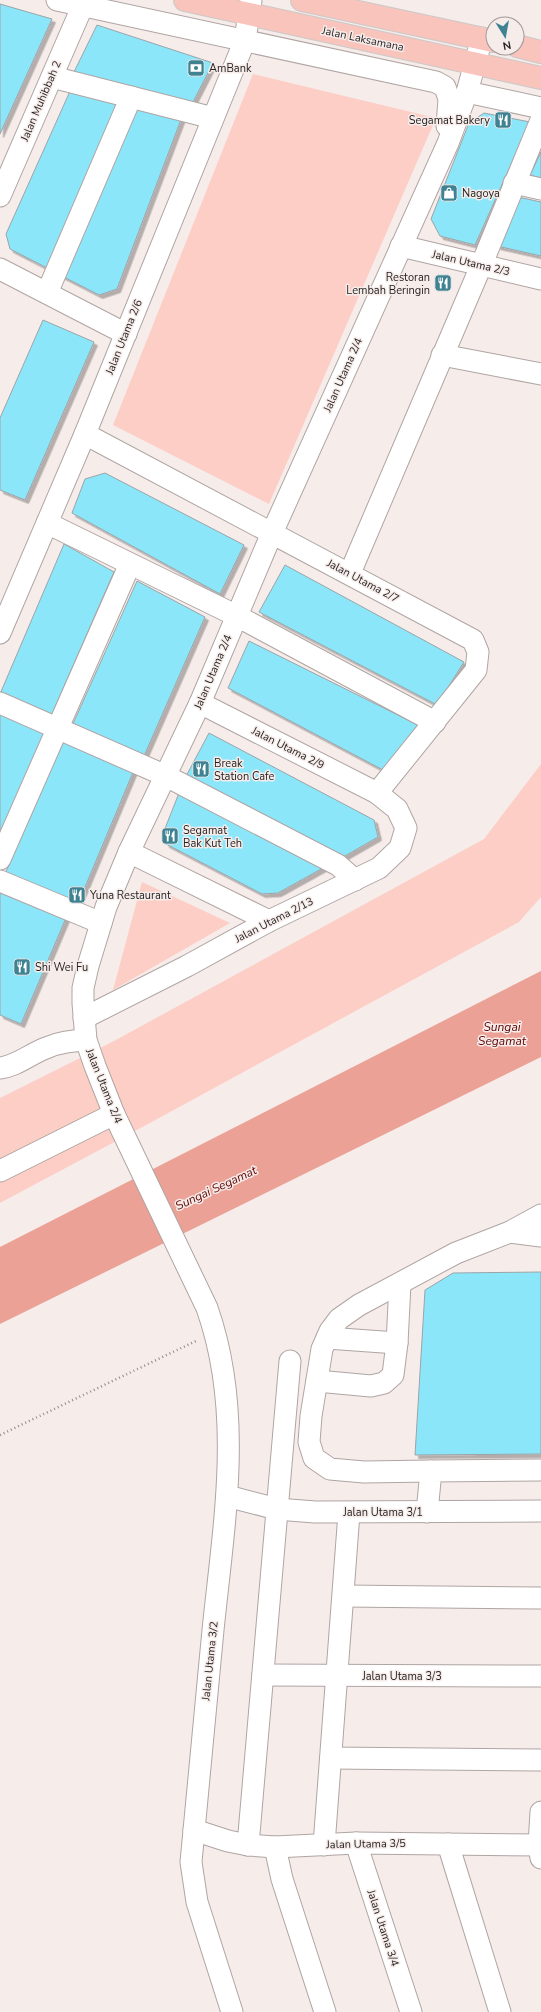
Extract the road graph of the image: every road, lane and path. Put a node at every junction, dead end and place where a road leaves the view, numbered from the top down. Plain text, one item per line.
1 (57, 0) edge
2 (184, 0) edge
3 (302, 0) edge
4 (83, 5) junction
5 (250, 7) edge
6 (485, 38) edge
7 (245, 40) junction
8 (485, 45) edge
9 (525, 48) edge
10 (541, 52) edge
11 (475, 63) junction
12 (52, 77) junction
13 (541, 78) edge
14 (467, 92) junction
15 (131, 97) junction
16 (541, 108) edge
17 (213, 118) junction
18 (541, 120) edge
19 (448, 143) junction
20 (514, 182) junction
21 (541, 189) edge
22 (0, 196) edge
23 (401, 246) junction
24 (481, 266) junction
25 (0, 269) edge
26 (541, 279) edge
27 (47, 293) junction
28 (126, 334) junction
29 (442, 355) junction
30 (541, 374) edge
31 (85, 434) junction
32 (47, 523) junction
33 (272, 533) junction
34 (130, 564) junction
35 (350, 573) junction
36 (236, 616) junction
37 (0, 633) edge
38 (0, 703) edge
39 (200, 703) junction
40 (435, 722) junction
41 (57, 726) junction
42 (166, 776) junction
43 (377, 793) junction
44 (129, 852) junction
45 (0, 859) edge
46 (355, 880) junction
47 (0, 881) edge
48 (270, 921) junction
49 (100, 923) junction
50 (84, 1018) junction
51 (86, 1040) junction
52 (0, 1068) edge
53 (117, 1121) junction
54 (0, 1172) edge
55 (541, 1215) edge
56 (510, 1232) junction
57 (541, 1236) edge
58 (400, 1284) junction
59 (207, 1308) joint
60 (215, 1332) junction
61 (327, 1338) junction
62 (397, 1343) junction
63 (290, 1361) dead end
64 (317, 1381) junction
65 (0, 1435) edge
66 (541, 1470) edge
67 (431, 1471) junction
68 (227, 1496) junction
69 (277, 1509) junction
70 (541, 1511) edge
71 (427, 1512) junction
72 (349, 1513) junction
73 (344, 1596) junction
74 (541, 1598) edge
75 (263, 1675) junction
76 (337, 1675) junction
77 (541, 1676) edge
78 (331, 1758) junction
79 (541, 1760) edge
80 (541, 1812) edge
81 (194, 1830) junction
82 (356, 1843) junction
83 (448, 1844) junction
84 (248, 1845) junction
85 (324, 1845) junction
86 (275, 1847) junction
87 (540, 1850) edge
88 (232, 2012) edge
89 (325, 2012) edge
90 (411, 2012) edge
91 (500, 2012) edge

1 - 4 street
2 - 5 main road, Jalan Laksamana
3 - 6 main road
4 - 7 street
4 - 12 street, Jalan Muhibbah 2
5 - 7 street, Jalan Utama 2/6
5 - 11 main road, Jalan Laksamana
7 - 17 street, Jalan Utama 2/6
7 - 19 street
8 - 11 street, Jalan Utama 2/4
9 - 10 main road
11 - 13 main road, Jalan Laksamana
11 - 14 street, Jalan Utama 2/4
12 - 15 street
12 - 22 street, Jalan Muhibbah 2
14 - 16 street
14 - 19 street, Jalan Utama 2/4
15 - 17 street
15 - 27 street
17 - 28 street, Jalan Utama 2/6
18 - 20 street
19 - 23 street, Jalan Utama 2/4
20 - 21 street
20 - 24 street
23 - 24 street, Jalan Utama 2/3
23 - 33 street, Jalan Utama 2/4
24 - 26 street, Jalan Utama 2/3
24 - 29 street
25 - 27 street
27 - 28 street
28 - 31 street, Jalan Utama 2/6
29 - 30 street
29 - 35 street
31 - 32 street, Jalan Utama 2/6
31 - 33 street, Jalan Utama 2/7
32 - 34 street
32 - 37 street, Jalan Utama 2/6
33 - 35 street, Jalan Utama 2/7
33 - 36 street, Jalan Utama 2/4
34 - 36 street
34 - 41 street
35 - 40 street, Jalan Utama 2/7
36 - 39 street, Jalan Utama 2/4
36 - 40 street
38 - 41 street
39 - 42 street, Jalan Utama 2/4
39 - 43 street, Jalan Utama 2/9
40 - 43 street, Jalan Utama 2/7
41 - 42 street
41 - 45 street
42 - 44 street, Jalan Utama 2/4
42 - 46 street
43 - 46 street, Jalan Utama 2/13
44 - 48 street
44 - 49 street, Jalan Utama 2/4
46 - 48 street, Jalan Utama 2/13
47 - 49 street
48 - 50 street, Jalan Utama 2/13
49 - 50 street, Jalan Utama 2/4
50 - 51 street, Jalan Utama 2/4
51 - 52 street
51 - 53 street, Jalan Utama 2/4
53 - 54 street
53 - 59 street, Jalan Utama 2/4
55 - 56 street
56 - 57 street
56 - 58 street
58 - 61 street
58 - 62 street
59 - 60 street, Jalan Utama 3/2
60 - 65 path
60 - 68 street, Jalan Utama 3/2
61 - 62 street
61 - 64 street
62 - 64 street
63 - 69 street
64 - 67 street
66 - 67 street
67 - 71 street
68 - 69 street, Jalan Utama 3/1
68 - 81 street, Jalan Utama 3/2
69 - 72 street, Jalan Utama 3/1
69 - 75 street
70 - 71 street, Jalan Utama 3/1
71 - 72 street, Jalan Utama 3/1
72 - 73 street
73 - 74 street
73 - 76 street
75 - 76 street, Jalan Utama 3/3
75 - 84 street
76 - 77 street, Jalan Utama 3/3
76 - 78 street
78 - 79 street
78 - 85 street
80 - 87 street
81 - 84 street, Jalan Utama 3/5
81 - 88 street, Jalan Utama 3/2
82 - 83 street, Jalan Utama 3/5
82 - 85 street, Jalan Utama 3/5
82 - 90 street, Jalan Utama 3/4
83 - 87 street, Jalan Utama 3/5
83 - 91 street
84 - 86 street, Jalan Utama 3/5
85 - 86 street, Jalan Utama 3/5
86 - 89 street

